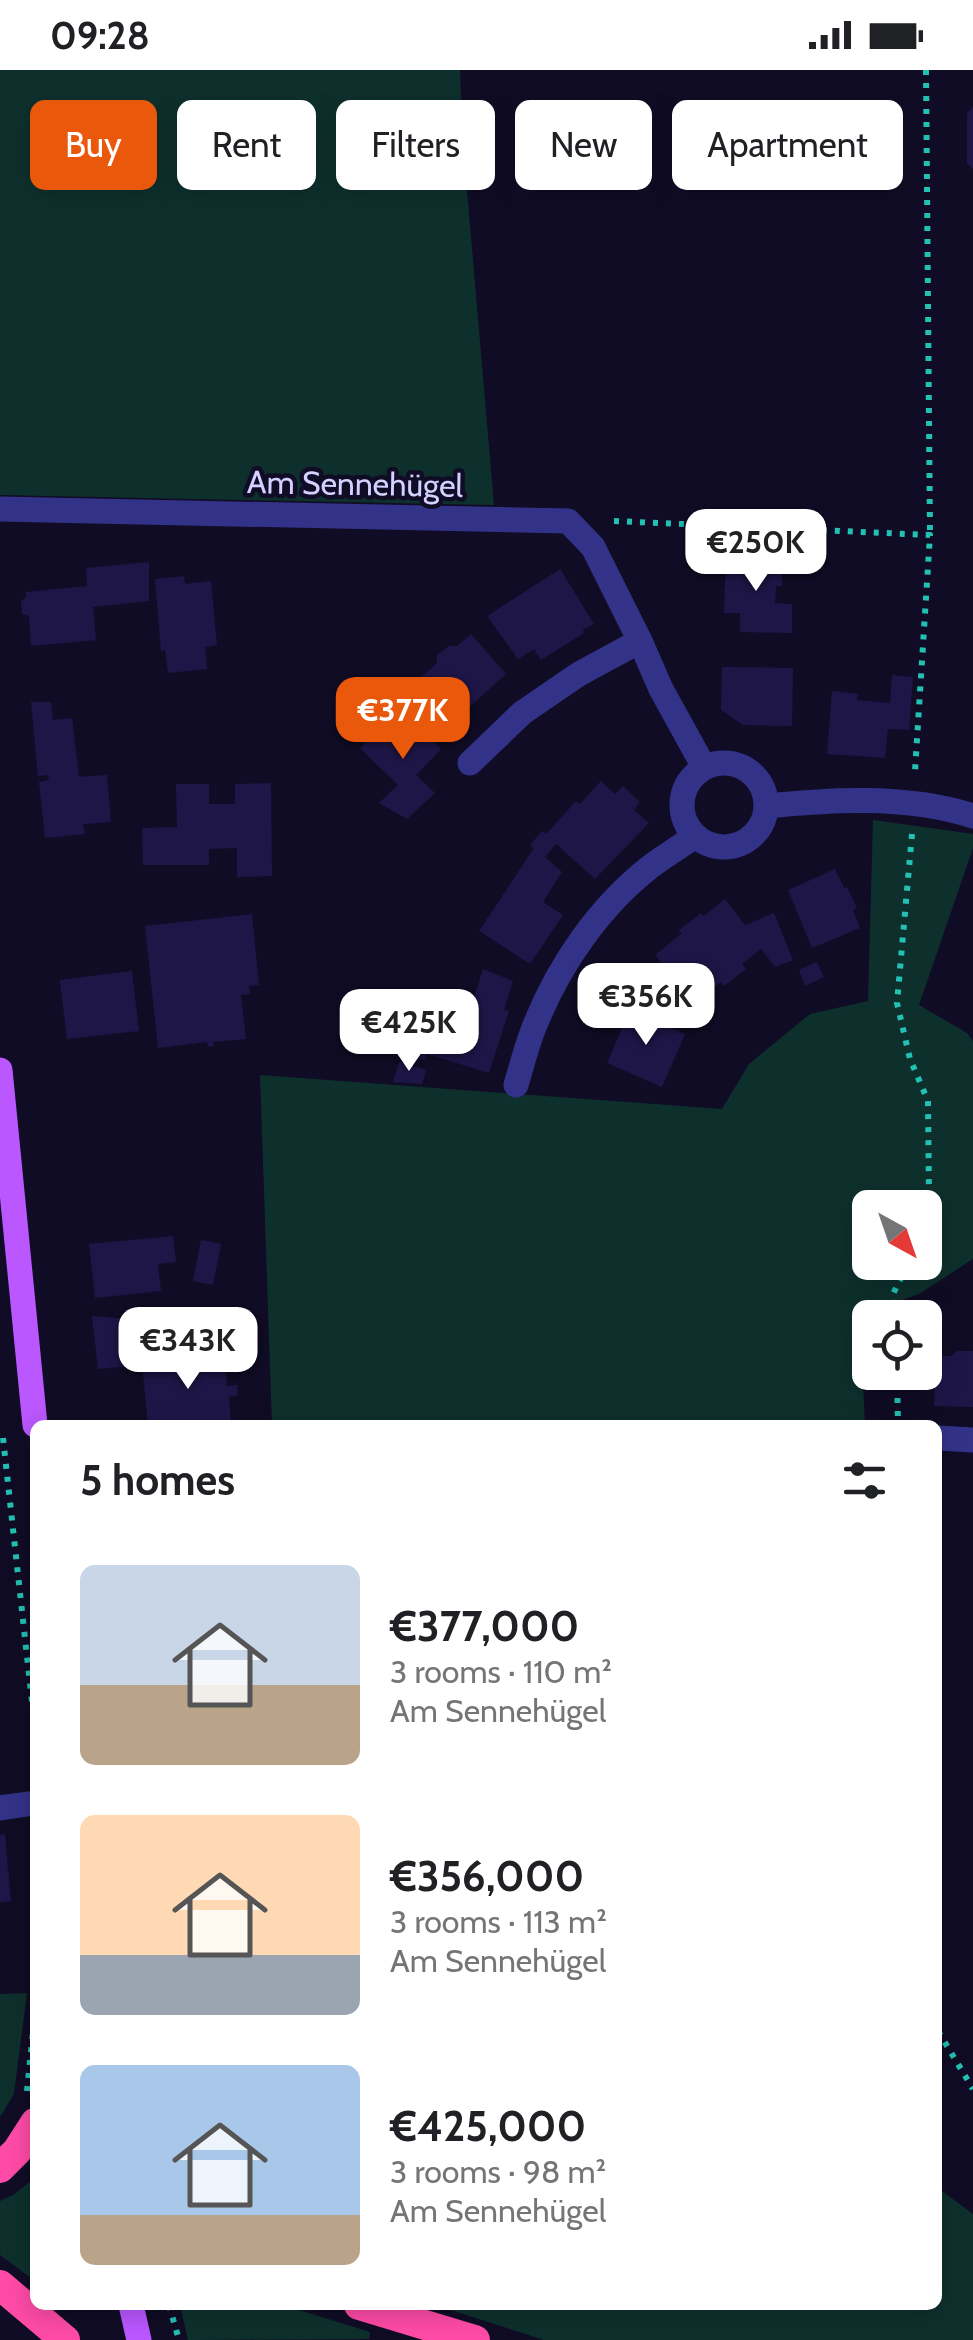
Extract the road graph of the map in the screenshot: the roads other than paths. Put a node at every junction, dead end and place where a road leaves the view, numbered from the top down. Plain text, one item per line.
1 (0, 509) edge
2 (640, 641) junction
3 (470, 763) dead end
4 (704, 766) junction
5 (767, 806) junction
6 (973, 816) edge
7 (695, 836) junction
8 (0, 1070) edge
9 (516, 1084) dead end
10 (35, 1420) edge
11 (942, 1438) edge
12 (973, 1440) edge
13 (30, 1803) edge
14 (0, 1808) edge
15 (28, 2112) edge
16 (0, 2168) edge
17 (0, 2285) edge
18 (131, 2310) edge
19 (376, 2310) edge
20 (58, 2335) edge
21 (140, 2340) edge
22 (475, 2340) edge

1 - 2 street, Am Sennehügel
2 - 3 street
2 - 4 street
4 - 5 street
4 - 7 street
5 - 6 street
5 - 7 street
7 - 9 street
8 - 10 main road
11 - 12 street
13 - 14 street
15 - 16 highway
17 - 20 highway
18 - 21 main road
19 - 22 highway

